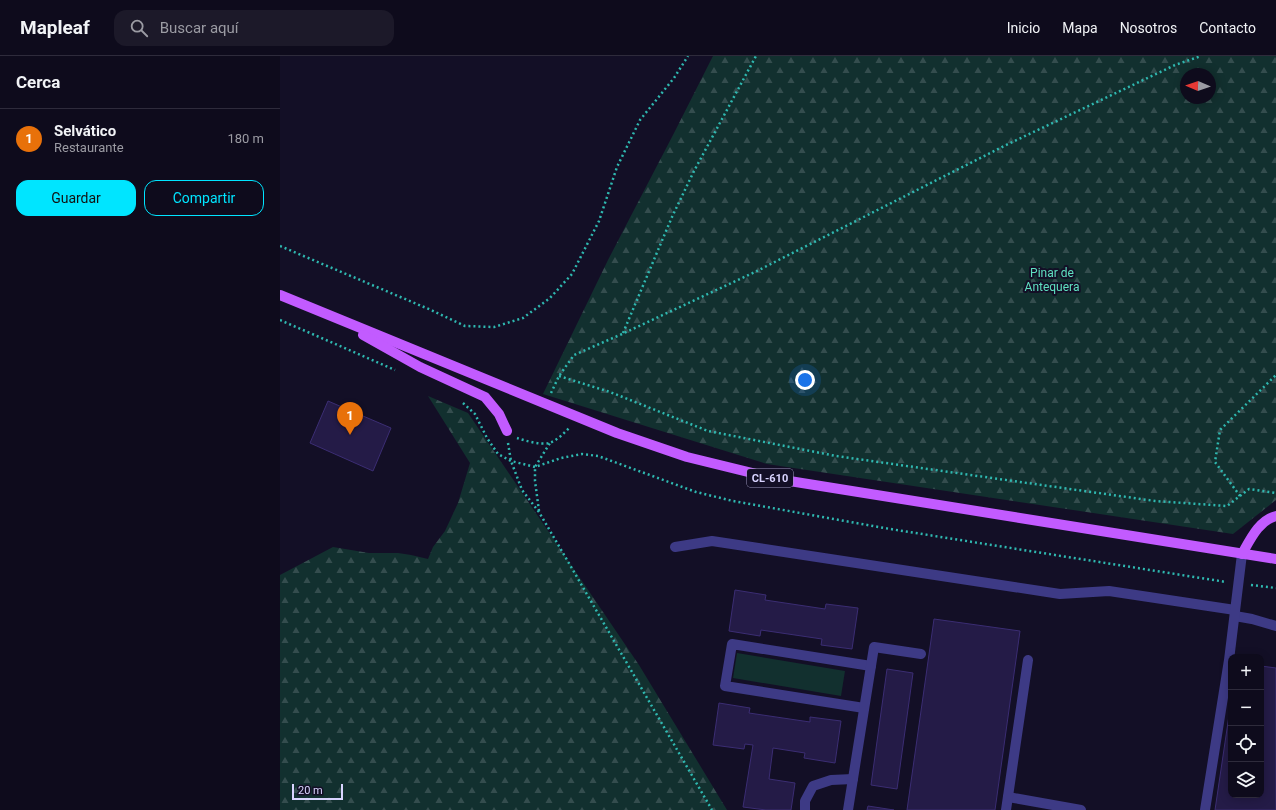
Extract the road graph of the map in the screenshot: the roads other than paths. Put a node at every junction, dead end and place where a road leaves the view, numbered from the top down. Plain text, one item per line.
1 (280, 296) edge
2 (321, 312) junction
3 (507, 431) road end
4 (1276, 516) edge
5 (675, 547) dead end
6 (1242, 554) junction
7 (1276, 559) edge
8 (1235, 613) junction
9 (1276, 626) edge
10 (921, 654) dead end
11 (1028, 660) dead end
12 (871, 666) junction
13 (864, 708) junction
14 (853, 779) junction
15 (1008, 797) junction
16 (805, 810) edge
17 (848, 810) edge
18 (1006, 810) edge
19 (1081, 810) edge
20 (1205, 810) edge

1 - 2 main road, CL-610
2 - 3 main road
2 - 6 main road, CL-610
4 - 6 main road
5 - 8 lane
6 - 7 main road, CL-610
6 - 8 lane
8 - 9 lane
8 - 20 lane
10 - 12 lane
11 - 15 lane
12 - 13 lane
12 - 13 lane
13 - 14 lane
14 - 16 lane
14 - 17 lane
15 - 18 lane
15 - 19 lane

